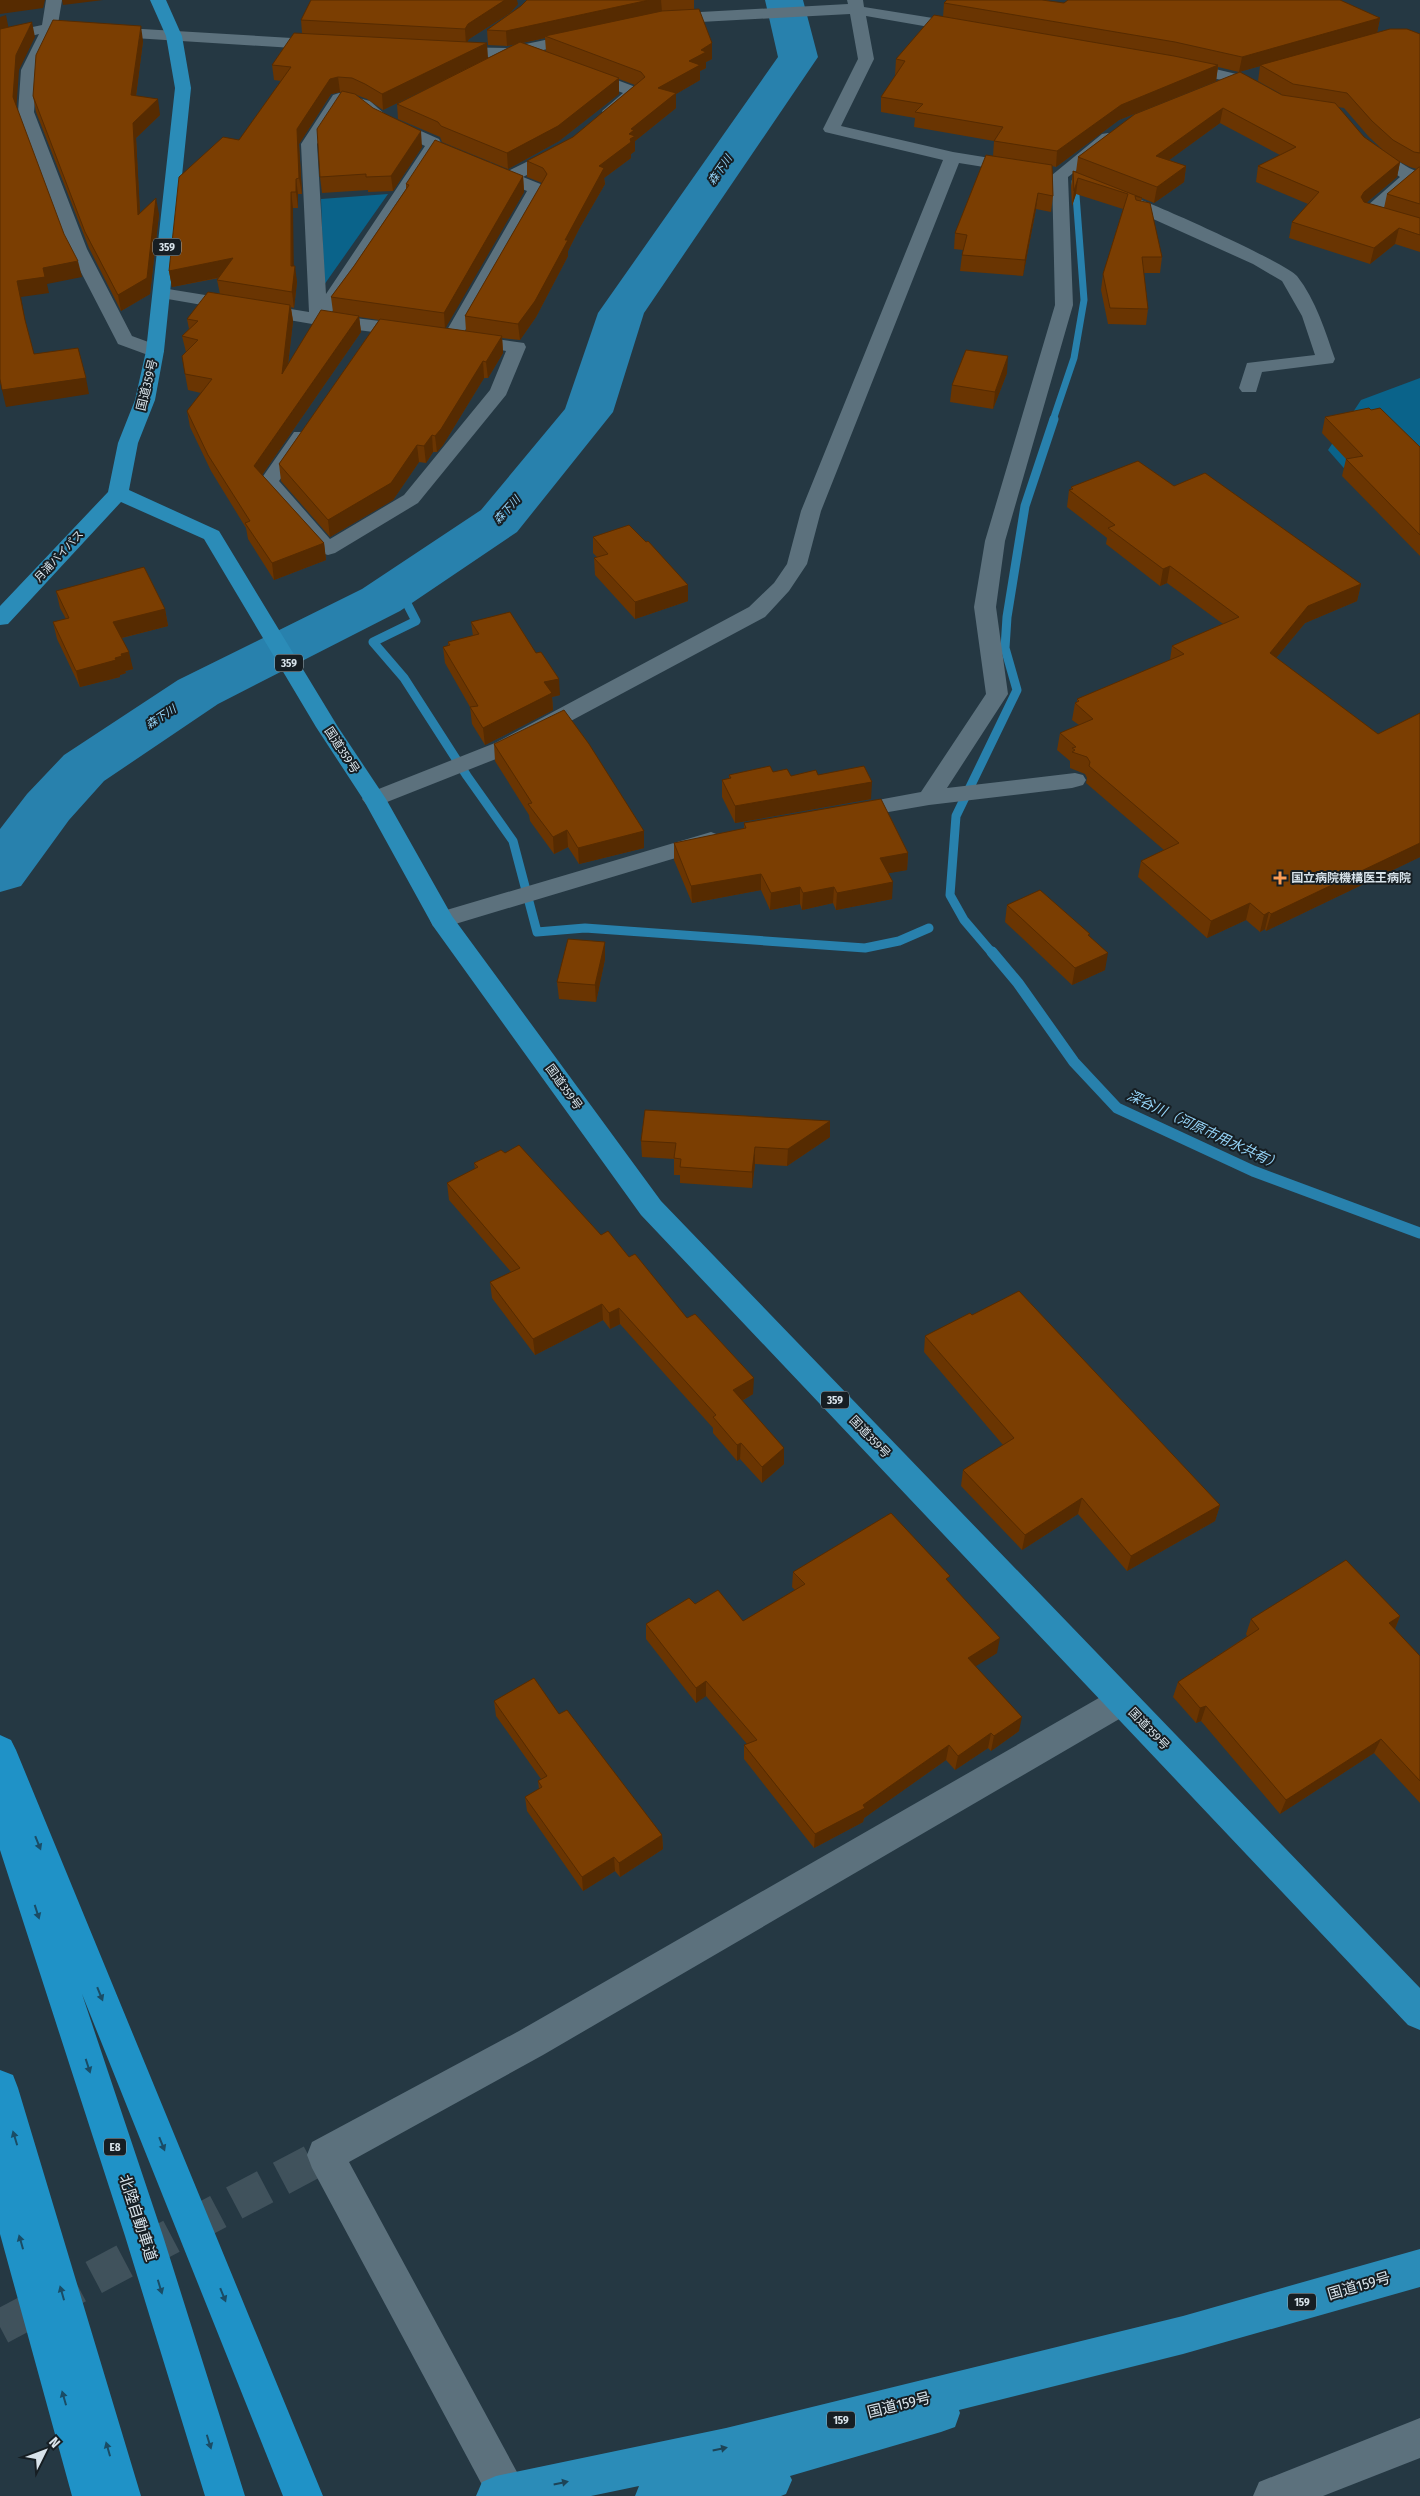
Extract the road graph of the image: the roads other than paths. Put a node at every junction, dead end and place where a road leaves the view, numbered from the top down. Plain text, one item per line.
1 (54, 0) edge
2 (158, 0) edge
3 (856, 6) edge
4 (653, 21) edge
5 (49, 30) junction
6 (980, 31) edge
7 (597, 34) edge
8 (174, 36) junction
9 (484, 38) dead end
10 (0, 39) edge
11 (342, 46) edge
12 (431, 51) edge
13 (471, 52) junction
14 (515, 52) junction
15 (551, 60) edge
16 (1163, 62) edge
17 (488, 67) edge
18 (569, 68) edge
19 (1257, 74) dead end
20 (1239, 79) junction
21 (1213, 90) edge
22 (1278, 101) edge
23 (399, 110) edge
24 (381, 119) junction
25 (597, 122) edge
26 (1118, 131) edge
27 (1358, 140) edge
28 (574, 141) edge
29 (433, 146) junction
30 (450, 153) edge
31 (953, 157) junction
32 (467, 160) edge
33 (1415, 176) edge
34 (509, 177) junction
35 (1069, 178) junction
36 (1099, 189) edge
37 (1420, 229) edge
38 (162, 293) junction
39 (318, 319) junction
40 (377, 326) junction
41 (452, 337) junction
42 (366, 343) edge
43 (155, 351) junction
44 (1249, 388) dead end
45 (309, 425) edge
46 (118, 493) junction
47 (0, 619) edge
48 (1072, 780) dead end
49 (940, 797) junction
50 (374, 799) junction
51 (824, 816) edge
52 (728, 835) edge
53 (442, 920) junction
54 (1122, 1701) junction
55 (0, 1750) edge
56 (0, 1799) edge
57 (1420, 2013) edge
58 (0, 2088) edge
59 (0, 2168) edge
60 (1420, 2268) edge
61 (1183, 2336) junction
62 (958, 2408) junction
63 (1420, 2438) edge
64 (92, 2496) edge
65 (121, 2496) edge
66 (226, 2496) edge
67 (303, 2496) edge
68 (496, 2496) edge
69 (510, 2496) edge
70 (655, 2496) edge
71 (731, 2496) edge
72 (1274, 2496) edge

1 - 5 street
2 - 8 highway, 国道359号 / 359
3 - 4 street
3 - 6 street
3 - 31 street
5 - 8 street
5 - 10 street
5 - 43 street
7 - 14 street
8 - 11 street
8 - 38 highway, 国道359号 / 359
9 - 13 street
12 - 13 street
13 - 14 street
14 - 15 street
14 - 17 street
16 - 20 street
18 - 25 street
19 - 20 street
20 - 21 street
20 - 22 street
23 - 24 street
24 - 29 street
24 - 39 street
26 - 35 street
27 - 33 street
28 - 34 street
29 - 30 street
29 - 39 street
31 - 35 street
31 - 50 street
32 - 34 street
33 - 37 street
34 - 41 street
35 - 49 street
36 - 44 street
38 - 39 street
38 - 43 highway, 国道359号 / 359
39 - 40 street
40 - 41 street
40 - 42 street
41 - 45 street
43 - 46 highway, 国道359号 / 359
46 - 47 highway, 月浦バイパス
46 - 50 highway, 国道359号 / 359
48 - 49 street
49 - 51 street
50 - 53 highway, 国道359号 / 359
52 - 53 street
53 - 54 highway, 国道359号 / 359
54 - 57 highway, 国道359号 / 359
54 - 69 street
55 -> 67 highway
56 -> 66 highway, 北陸自動車道 / E8
65 -> 58 highway
64 -> 59 highway
60 - 61 highway, 国道159号 / 159
61 - 62 highway, 国道159号 / 159
68 -> 61 highway, 国道159号 / 159
62 - 70 highway, 国道159号 / 159
62 - 71 highway, 159
63 - 72 street

